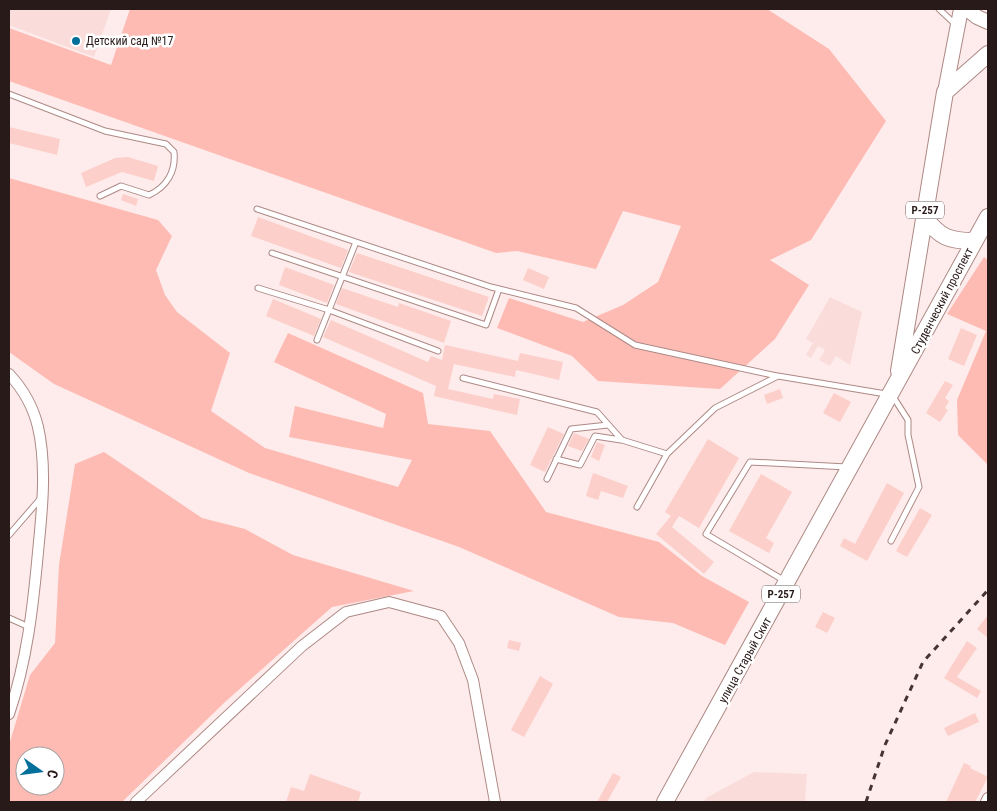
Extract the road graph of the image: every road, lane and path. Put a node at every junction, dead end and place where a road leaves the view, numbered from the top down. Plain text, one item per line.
1 (939, 9) edge
2 (961, 9) edge
3 (967, 9) edge
4 (988, 22) edge
5 (957, 26) junction
6 (988, 54) edge
7 (945, 92) junction
8 (9, 94) edge
9 (100, 196) dead end
10 (257, 209) dead end
11 (924, 217) junction
12 (988, 217) edge
13 (974, 241) junction
14 (356, 242) junction
15 (272, 253) dead end
16 (343, 275) junction
17 (258, 288) dead end
18 (499, 289) junction
19 (329, 310) junction
20 (317, 340) dead end
21 (438, 351) dead end
22 (9, 374) edge
23 (778, 376) junction
24 (463, 378) dead end
25 (894, 390) junction
26 (608, 425) junction
27 (622, 440) junction
28 (667, 454) junction
29 (556, 459) junction
30 (852, 467) junction
31 (547, 479) dead end
32 (43, 496) junction
33 (637, 507) dead end
34 (9, 535) edge
35 (890, 541) dead end
36 (788, 583) junction
37 (9, 618) edge
38 (30, 627) junction
39 (9, 714) edge
40 (988, 798) edge
41 (136, 802) edge
42 (495, 802) edge
43 (665, 802) edge
44 (986, 802) edge

1 - 5 lane
2 - 5 main road
3 - 4 main road
5 - 7 main road
6 - 7 highway
7 - 11 highway, Р-257
8 - 9 lane
10 - 14 lane
11 - 13 highway, Р-257
11 - 25 highway, Р-257
12 - 13 highway, Студенческий проспект / Р-257
13 - 25 highway, Студенческий проспект / Р-257
14 - 16 lane
14 - 18 lane
15 - 16 lane
16 - 18 lane
16 - 19 lane
17 - 19 lane
18 - 23 lane
19 - 20 lane
19 - 21 lane
22 - 32 street
23 - 25 lane
23 - 28 lane
24 - 26 lane
25 - 30 highway, улица Старый Скит / Р-257
25 - 35 lane
26 - 27 lane
26 - 29 lane
27 - 28 lane
27 - 29 lane
28 - 33 lane
29 - 31 lane
30 - 36 highway, улица Старый Скит / Р-257
30 - 36 lane
32 - 34 lane
32 - 38 street
36 - 43 highway, улица Старый Скит / Р-257
37 - 38 lane
38 - 39 street
40 - 44 street
41 - 42 street

